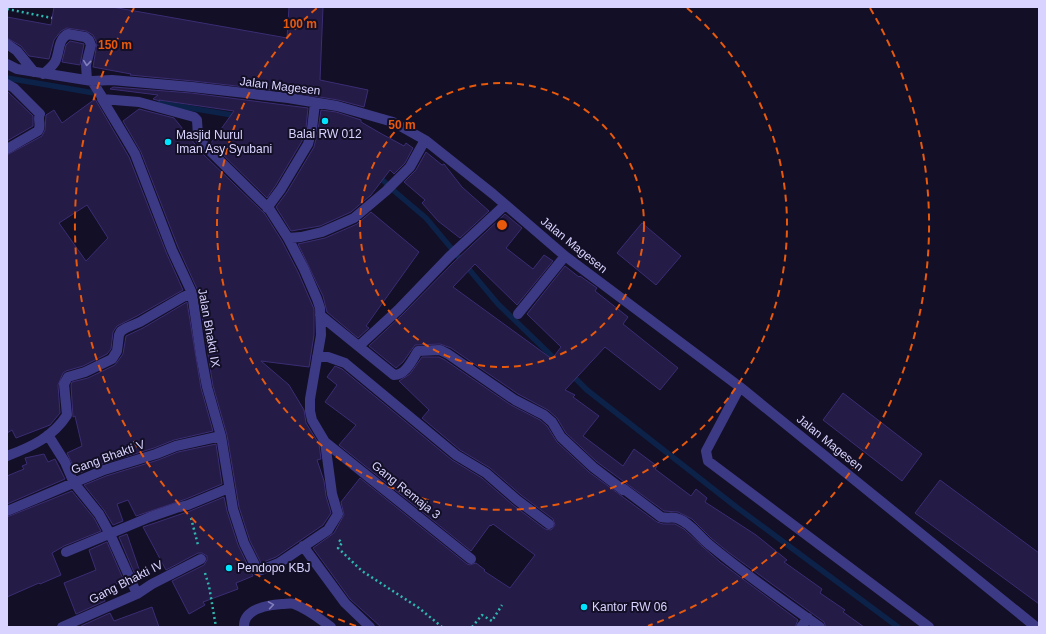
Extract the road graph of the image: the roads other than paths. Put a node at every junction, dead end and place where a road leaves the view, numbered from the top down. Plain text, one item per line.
1 (7, 44) edge
2 (7, 64) edge
3 (12, 70) edge
4 (38, 73) junction
5 (91, 83) junction
6 (7, 84) edge
7 (102, 98) junction
8 (315, 103) junction
9 (425, 140) junction
10 (7, 149) edge
11 (505, 205) junction
12 (267, 208) junction
13 (288, 238) junction
14 (565, 256) junction
15 (192, 293) junction
16 (518, 314) dead end
17 (320, 315) junction
18 (359, 346) junction
19 (317, 357) junction
20 (740, 387) junction
21 (48, 435) junction
22 (221, 436) junction
23 (325, 442) junction
24 (7, 456) edge
25 (74, 483) junction
26 (229, 488) junction
27 (7, 511) edge
28 (549, 524) dead end
29 (110, 534) junction
30 (303, 546) junction
31 (66, 552) dead end
32 (201, 559) dead end
33 (471, 559) dead end
34 (137, 594) junction
35 (808, 618) junction
36 (62, 627) edge
37 (244, 627) edge
38 (331, 627) edge
39 (370, 627) edge
40 (801, 627) edge
41 (820, 627) edge
42 (929, 627) edge
43 (1036, 627) edge

1 - 4 street
2 - 3 street, Jalan Magesen
3 - 4 street, Jalan Magesen
4 - 5 street, Jalan Magesen
4 -> 5 street
5 - 7 street, Jalan Bhakti IX
5 - 8 street, Jalan Magesen
6 - 10 street
7 - 12 street
7 - 15 street, Jalan Bhakti IX
8 - 9 street, Jalan Magesen
8 - 12 street
9 - 11 street, Jalan Magesen
9 - 13 street
11 - 14 street, Jalan Magesen
11 - 18 street
12 - 13 street
13 - 17 street
14 - 16 street
14 - 20 street, Jalan Magesen
15 - 21 street
15 - 22 street, Jalan Bhakti IX
17 - 18 street
17 - 19 street
18 - 35 street
19 - 23 street
19 - 28 street
20 - 42 street
20 - 43 street, Jalan Magesen
21 - 24 street
21 - 25 street
22 - 25 street, Gang Bhakti V
22 - 26 street, Jalan Bhakti IX
23 - 30 street
23 - 33 street, Gang Remaja 3
25 - 27 street, Gang Bhakti V
25 - 29 street
26 - 29 street
26 - 30 street, Jalan Bhakti IX
29 - 31 street
29 - 34 street
30 - 39 street
32 - 34 street, Gang Bhakti IV
34 - 36 street, Gang Bhakti IV
35 - 40 street
35 - 41 street
37 -> 38 street

